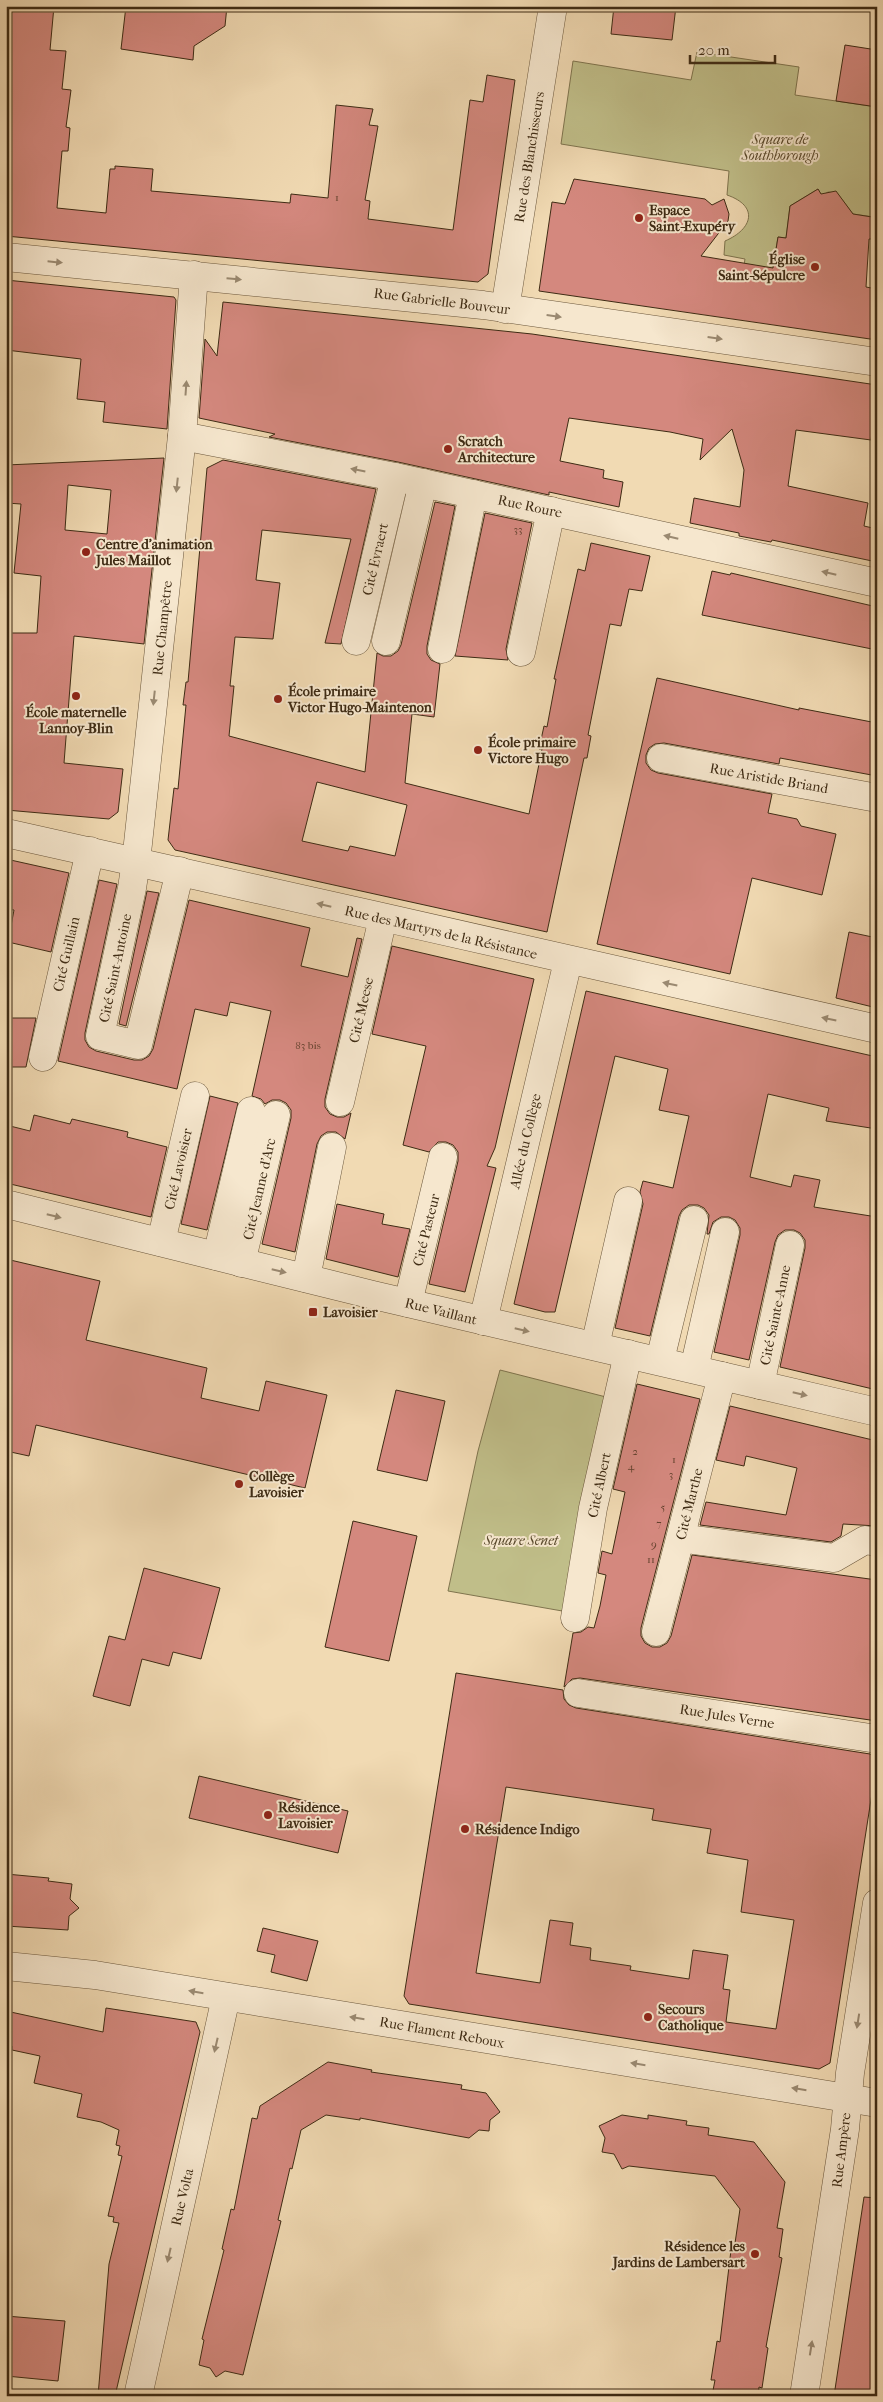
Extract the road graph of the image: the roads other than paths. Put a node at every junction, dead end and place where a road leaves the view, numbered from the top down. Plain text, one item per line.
1 (553, 6) edge
2 (6, 258) edge
3 (194, 275) junction
4 (505, 309) junction
5 (877, 362) edge
6 (182, 436) junction
7 (395, 477) junction
8 (423, 483) junction
9 (473, 494) junction
10 (550, 511) junction
11 (877, 583) edge
12 (356, 641) dead end
13 (386, 641) dead end
14 (442, 649) dead end
15 (521, 652) dead end
16 (661, 758) dead end
17 (877, 798) edge
18 (6, 833) edge
19 (90, 851) junction
20 (136, 862) junction
21 (180, 871) junction
22 (382, 918) junction
23 (568, 961) junction
24 (877, 1029) edge
25 (43, 1057) dead end
26 (195, 1096) dead end
27 (340, 1102) dead end
28 (264, 1113) dead end
29 (332, 1147) dead end
30 (443, 1157) dead end
31 (628, 1201) dead end
32 (6, 1204) edge
33 (694, 1220) dead end
34 (725, 1232) dead end
35 (161, 1242) junction
36 (790, 1244) dead end
37 (229, 1259) junction
38 (306, 1278) junction
39 (408, 1303) junction
40 (483, 1321) junction
41 (595, 1346) junction
42 (628, 1354) junction
43 (660, 1360) junction
44 (694, 1369) junction
45 (722, 1376) junction
46 (760, 1385) junction
47 (877, 1412) edge
48 (694, 1540) dead end
49 (877, 1542) edge
50 (575, 1618) dead end
51 (656, 1632) dead end
52 (578, 1693) dead end
53 (877, 1739) edge
54 (877, 1904) edge
55 (6, 1966) edge
56 (226, 1997) junction
57 (847, 2097) junction
58 (877, 2103) edge
59 (138, 2396) edge
60 (804, 2396) edge

1 - 4 street, Rue des Blanchisseurs
2 -> 3 street, Rue Gabrielle Bouveur
3 -> 4 street, Rue Gabrielle Bouveur
6 -> 3 street, Rue Champêtre
4 -> 5 street, Rue Gabrielle Bouveur
7 -> 6 street, Rue Roure
6 -> 20 street, Rue Champêtre
7 - 8 street, Rue Roure
7 - 12 street, Cité Evraert
8 - 9 street, Rue Roure
8 - 13 street
9 - 10 street, Rue Roure
9 - 14 street
11 -> 10 street, Rue Roure
10 - 15 street
16 - 17 street, Rue Aristide Briand
18 - 19 street, Rue des Martyrs de la Résistance
19 - 20 street, Rue des Martyrs de la Résistance
19 - 25 street, Cité Guillain
20 - 21 street, Rue des Martyrs de la Résistance
20 - 21 street, Cité Saint-Antoine
22 -> 21 street, Rue des Martyrs de la Résistance
22 - 23 street, Rue des Martyrs de la Résistance
22 - 27 street, Cité Meese
24 -> 23 street, Rue des Martyrs de la Résistance
23 - 40 street, Allée du Collège
26 - 35 street, Cité Lavoisier
28 - 37 street
29 - 38 street
30 - 39 street, Cité Pasteur
31 - 41 street
32 -> 35 street, Rue Vaillant
33 - 43 street
34 - 44 street
35 - 37 street, Rue Vaillant
36 - 46 street, Cité Sainte-Anne
37 -> 38 street, Rue Vaillant
38 - 39 street, Rue Vaillant
39 - 40 street, Rue Vaillant
40 -> 41 street, Rue Vaillant
41 - 42 street, Rue Vaillant
42 - 43 street, Rue Vaillant
42 - 50 street, Cité Albert
43 - 44 street, Rue Vaillant
44 - 45 street, Rue Vaillant
45 - 46 street, Rue Vaillant
45 - 51 street, Cité Marthe
46 -> 47 street, Rue Vaillant
48 - 49 street
52 - 53 street, Rue Jules Verne
54 -> 57 street, Rue Ampère
56 -> 55 street, Rue Flament Reboux
57 -> 56 street, Rue Flament Reboux
56 -> 59 street, Rue Volta
57 - 58 street, Rue Flament Reboux
60 -> 57 street, Rue Ampère

